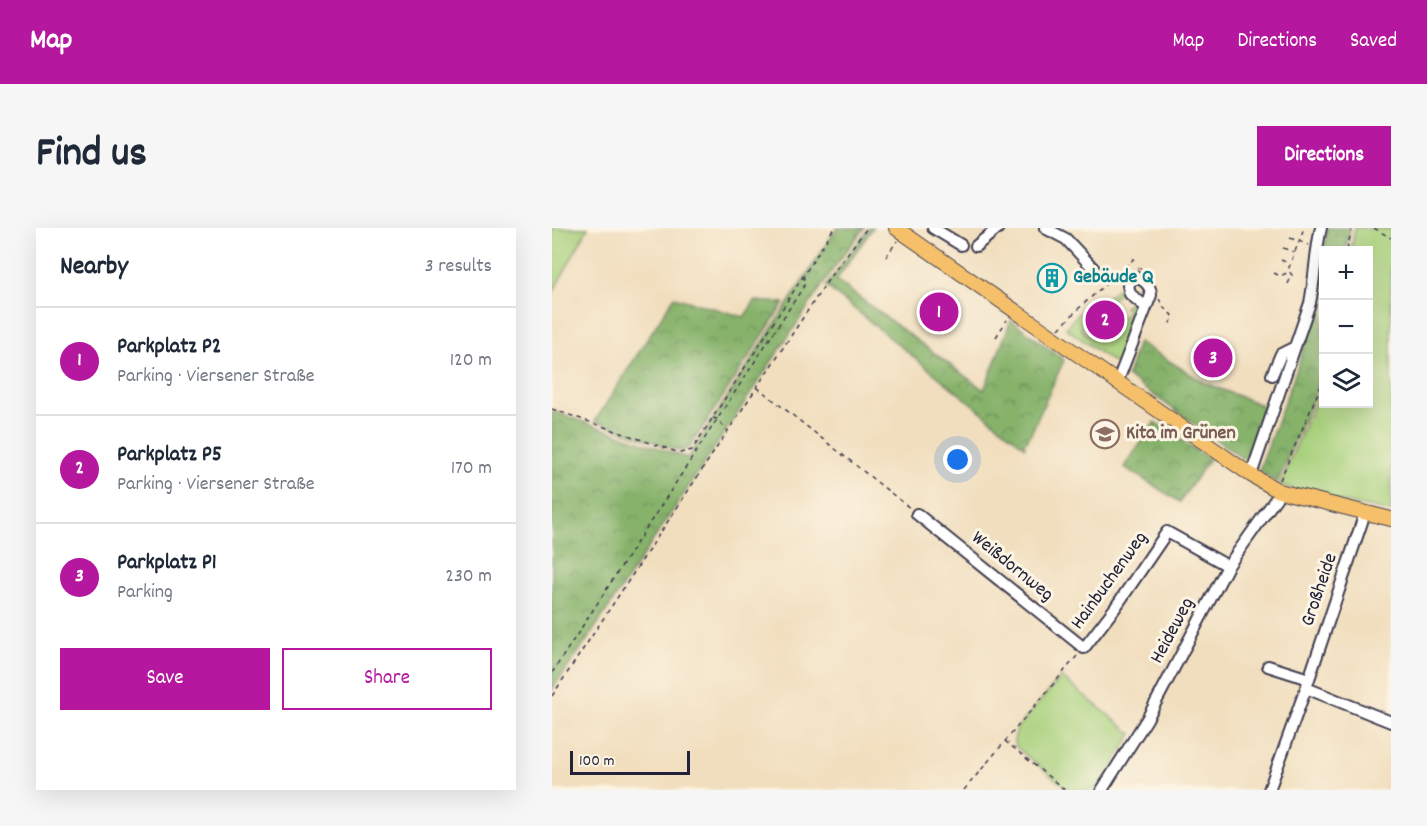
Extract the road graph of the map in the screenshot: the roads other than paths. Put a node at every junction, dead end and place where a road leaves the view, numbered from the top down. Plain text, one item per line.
1 (933, 228) edge
2 (998, 228) edge
3 (1045, 228) edge
4 (1321, 228) edge
5 (898, 233) edge
6 (961, 245) dead end
7 (976, 246) dead end
8 (1094, 268) dead end
9 (1146, 307) dead end
10 (1295, 347) junction
11 (1272, 375) dead end
12 (1117, 383) junction
13 (1251, 475) junction
14 (1279, 491) junction
15 (1365, 513) junction
16 (917, 514) road end
17 (1391, 519) edge
18 (1228, 566) junction
19 (1084, 648) joint
20 (1268, 666) dead end
21 (1308, 684) junction
22 (1391, 722) edge
23 (1102, 790) edge
24 (1269, 790) edge

1 - 6 street
2 - 7 street
3 - 8 street
4 - 10 street
5 - 12 main road
9 - 12 street
10 - 11 street
10 - 13 street
12 - 13 main road
13 - 14 main road
14 - 15 main road
14 - 18 street, Heideweg
15 - 17 main road
15 - 21 street, Großheide
16 - 19 street, Weißdornweg
18 - 19 street, Hainbuchenweg
18 - 23 street, Heideweg
20 - 21 street
21 - 22 street
21 - 24 street, Großheide

